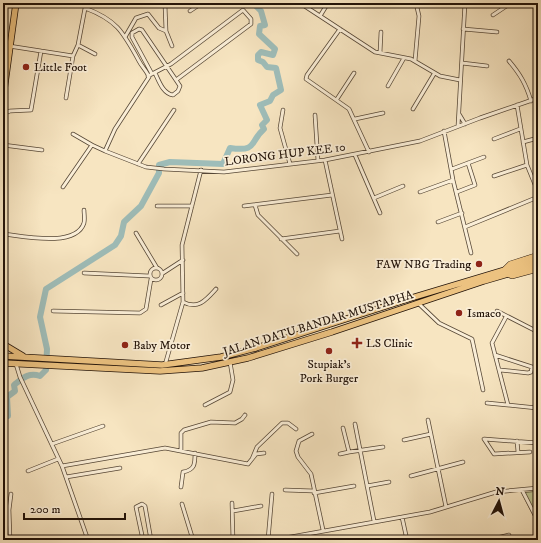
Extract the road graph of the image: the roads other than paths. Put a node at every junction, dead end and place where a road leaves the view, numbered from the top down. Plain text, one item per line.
1 (16, 3) edge
2 (86, 3) edge
3 (202, 3) edge
4 (300, 3) edge
5 (328, 3) edge
6 (416, 3) edge
7 (465, 3) edge
8 (511, 3) edge
9 (165, 5) dead end
10 (85, 8) junction
11 (190, 11) dead end
12 (492, 15) dead end
13 (320, 16) junction
14 (340, 29) junction
15 (463, 29) junction
16 (166, 31) junction
17 (381, 32) dead end
18 (496, 32) dead end
19 (11, 35) junction
20 (125, 37) junction
21 (134, 40) junction
22 (129, 43) junction
23 (78, 45) junction
24 (9, 46) junction
25 (172, 46) dead end
26 (41, 51) junction
27 (380, 53) junction
28 (96, 54) dead end
29 (3, 55) edge
30 (73, 56) junction
31 (404, 58) junction
32 (415, 61) junction
33 (509, 61) dead end
34 (462, 63) junction
35 (487, 66) dead end
36 (167, 67) junction
37 (154, 73) junction
38 (354, 73) dead end
39 (434, 74) junction
40 (148, 76) junction
41 (176, 80) junction
42 (460, 80) junction
43 (388, 86) dead end
44 (3, 98) edge
45 (66, 98) dead end
46 (538, 98) edge
47 (337, 99) junction
48 (530, 101) junction
49 (517, 105) junction
50 (413, 109) dead end
51 (174, 110) dead end
52 (283, 110) dead end
53 (383, 113) dead end
54 (3, 114) edge
55 (458, 114) junction
56 (315, 115) dead end
57 (355, 119) junction
58 (465, 124) junction
59 (458, 126) junction
60 (520, 129) junction
61 (444, 131) junction
62 (74, 134) dead end
63 (538, 138) edge
64 (494, 139) dead end
65 (523, 142) junction
66 (3, 145) edge
67 (92, 145) junction
68 (42, 150) dead end
69 (105, 151) junction
70 (369, 152) junction
71 (355, 155) junction
72 (484, 156) dead end
73 (325, 160) junction
74 (318, 161) junction
75 (468, 162) junction
76 (138, 164) junction
77 (290, 164) junction
78 (527, 165) junction
79 (452, 169) junction
80 (201, 170) junction
81 (494, 176) dead end
82 (538, 178) edge
83 (533, 179) junction
84 (453, 180) junction
85 (403, 186) dead end
86 (62, 187) dead end
87 (420, 192) dead end
88 (457, 192) junction
89 (538, 192) edge
90 (332, 195) junction
91 (538, 197) edge
92 (374, 198) junction
93 (255, 205) junction
94 (157, 206) dead end
95 (192, 206) junction
96 (244, 206) dead end
97 (84, 210) dead end
98 (380, 212) dead end
99 (462, 213) junction
100 (438, 222) dead end
101 (465, 227) junction
102 (340, 231) junction
103 (136, 233) dead end
104 (3, 234) edge
105 (281, 239) junction
106 (342, 239) dead end
107 (471, 253) dead end
108 (297, 254) dead end
109 (538, 255) edge
110 (182, 260) junction
111 (538, 260) edge
112 (538, 265) edge
113 (157, 268) junction
114 (538, 269) edge
115 (162, 271) junction
116 (506, 272) junction
117 (84, 273) dead end
118 (150, 277) junction
119 (156, 281) junction
120 (151, 288) junction
121 (216, 289) dead end
122 (183, 293) junction
123 (183, 302) junction
124 (418, 303) junction
125 (161, 305) dead end
126 (54, 311) dead end
127 (497, 311) dead end
128 (506, 317) junction
129 (342, 321) junction
130 (355, 325) junction
131 (538, 332) edge
132 (3, 344) edge
133 (496, 354) junction
134 (3, 356) edge
135 (26, 357) junction
136 (230, 362) junction
137 (3, 363) edge
138 (16, 364) junction
139 (165, 364) junction
140 (500, 370) junction
141 (483, 390) dead end
142 (538, 402) edge
143 (486, 403) dead end
144 (205, 405) dead end
145 (508, 405) junction
146 (537, 408) edge
147 (245, 415) dead end
148 (428, 420) dead end
149 (355, 424) dead end
150 (103, 426) dead end
151 (343, 428) dead end
152 (296, 429) dead end
153 (312, 434) dead end
154 (431, 434) junction
155 (404, 440) dead end
156 (517, 441) junction
157 (52, 444) junction
158 (538, 444) edge
159 (383, 447) dead end
160 (181, 450) junction
161 (361, 450) junction
162 (349, 452) junction
163 (518, 452) junction
164 (530, 452) dead end
165 (195, 453) junction
166 (264, 453) dead end
167 (340, 454) dead end
168 (58, 459) junction
169 (252, 460) junction
170 (463, 462) dead end
171 (62, 466) junction
172 (120, 468) dead end
173 (437, 470) junction
174 (28, 472) dead end
175 (66, 476) junction
176 (411, 476) dead end
177 (389, 482) dead end
178 (354, 486) dead end
179 (367, 486) junction
180 (181, 487) dead end
181 (538, 488) edge
182 (285, 490) dead end
183 (522, 490) junction
184 (314, 492) junction
185 (11, 494) dead end
186 (272, 494) dead end
187 (232, 503) dead end
188 (182, 504) dead end
189 (261, 506) dead end
190 (446, 507) junction
191 (233, 512) junction
192 (402, 517) junction
193 (538, 517) edge
194 (374, 521) junction
195 (323, 530) junction
196 (508, 537) edge
197 (10, 540) edge
198 (88, 540) edge
199 (143, 540) edge
200 (150, 540) edge
201 (193, 540) edge
202 (233, 540) edge
203 (268, 540) edge
204 (274, 540) edge
205 (407, 540) edge
206 (489, 540) edge

1 - 19 highway
2 - 10 street
3 - 11 street
4 - 13 street
5 - 13 street
6 - 32 street
7 - 15 street
8 - 12 street
9 - 16 street
10 - 20 street
10 - 23 street
13 - 14 street
14 - 27 street
14 - 47 street
15 - 18 street
15 - 34 street
16 - 20 street
16 - 25 street
17 - 27 street
19 - 24 highway
19 - 29 highway
20 - 22 street
21 - 22 street
21 - 36 street
21 - 37 street
22 - 40 street
23 - 28 street
23 - 30 street
24 - 26 street
24 - 44 highway
26 - 30 street
26 - 54 street
27 - 31 street
30 - 45 street
31 - 32 street
31 - 43 street
32 - 39 street
33 - 48 street
34 - 35 street
34 - 42 street
36 - 37 street
36 - 41 street
36 - 41 street
37 - 40 street
37 - 41 street
38 - 47 street
39 - 42 street
39 - 50 street
40 - 69 street
42 - 55 street
46 - 48 street, LORONG HUP KEE 10
47 - 57 street
48 - 49 street, LORONG HUP KEE 10
49 - 58 street, LORONG HUP KEE 10
49 - 60 street
51 - 76 street
52 - 77 street
53 - 57 street
55 - 58 street
55 - 59 street
56 - 74 street
57 - 70 street
58 - 59 street, LORONG HUP KEE 10
59 - 61 street, LORONG HUP KEE 10
60 - 64 street
60 - 65 street
61 - 70 street, LORONG HUP KEE 10
61 - 79 street
62 - 67 street, LORONG HUP KEE 10
63 - 65 street
65 - 78 street
66 - 68 street
67 - 69 street, LORONG HUP KEE 10
67 - 86 street
69 - 76 street, LORONG HUP KEE 10
70 - 71 street, LORONG HUP KEE 10
71 - 73 street, LORONG HUP KEE 10
71 - 92 street
72 - 75 street
73 - 74 street, LORONG HUP KEE 10
73 - 90 street
74 - 77 street, LORONG HUP KEE 10
75 - 79 street
75 - 88 street
76 - 80 street, LORONG HUP KEE 10
77 - 80 street, LORONG HUP KEE 10
78 - 81 street
78 - 83 street
79 - 84 street
80 - 95 street
82 - 83 street
83 - 89 street
84 - 87 street
84 - 88 street
85 - 92 street
88 - 99 street
90 - 93 street
90 - 102 street
91 - 101 street
92 - 98 street
93 - 96 street
93 - 105 street
94 - 95 street
95 - 110 street
97 - 104 street
99 - 100 street
99 - 101 street
101 - 107 street
102 - 105 street
102 - 106 street
103 - 113 street
105 - 108 street
109 - 116 main road
110 - 115 street
110 - 122 street
111 - 116 highway, JALAN DATU BANDAR MUSTAPHA
112 - 116 highway, JALAN DATU BANDAR MUSTAPHA
113 - 115 street
113 - 118 street
114 - 116 main road
115 - 119 street
116 - 124 highway, JALAN DATU BANDAR MUSTAPHA
116 - 129 highway, JALAN DATU BANDAR MUSTAPHA
117 - 118 street
118 - 119 street
118 - 120 street
119 - 120 street
120 - 126 street
121 - 123 street
122 - 123 street
122 - 125 street
123 - 139 street
124 - 130 highway, JALAN DATU BANDAR MUSTAPHA
124 - 141 street
127 - 128 street
128 - 131 street
128 - 133 street
129 - 130 main road
129 - 139 highway, JALAN DATU BANDAR MUSTAPHA
130 - 136 highway, JALAN DATU BANDAR MUSTAPHA
132 - 135 highway
133 - 140 street
133 - 140 street
134 - 135 highway, JALAN DATU BANDAR MUSTAPHA
135 - 139 highway, JALAN DATU BANDAR MUSTAPHA
136 - 138 highway, JALAN DATU BANDAR MUSTAPHA
136 - 144 street
137 - 138 highway, JALAN DATU BANDAR MUSTAPHA
138 - 157 street
140 - 145 street
142 - 146 street
143 - 145 street
145 - 146 street
146 - 158 street
147 - 160 street
148 - 154 street
149 - 161 street
150 - 157 street
151 - 162 street
152 - 169 street
153 - 184 street
154 - 155 street
154 - 173 street
156 - 158 street
156 - 163 street
156 - 163 street
157 - 168 street
159 - 161 street
160 - 165 street
160 - 171 street
161 - 162 street
161 - 179 street
162 - 167 street
163 - 164 street
165 - 169 street
165 - 180 street
166 - 169 street
168 - 171 street
168 - 174 street
170 - 173 street
171 - 175 street
172 - 175 street
173 - 176 street
173 - 190 street
175 - 198 street
177 - 179 street
178 - 184 street
179 - 194 street
181 - 183 street
182 - 184 street
183 - 190 street
183 - 193 street
184 - 195 street
185 - 197 street
186 - 203 street
187 - 191 street
188 - 201 street
189 - 191 street
190 - 192 street
191 - 202 street
192 - 194 street
192 - 205 street
194 - 195 street
195 - 204 street
196 - 206 street
199 - 200 street

